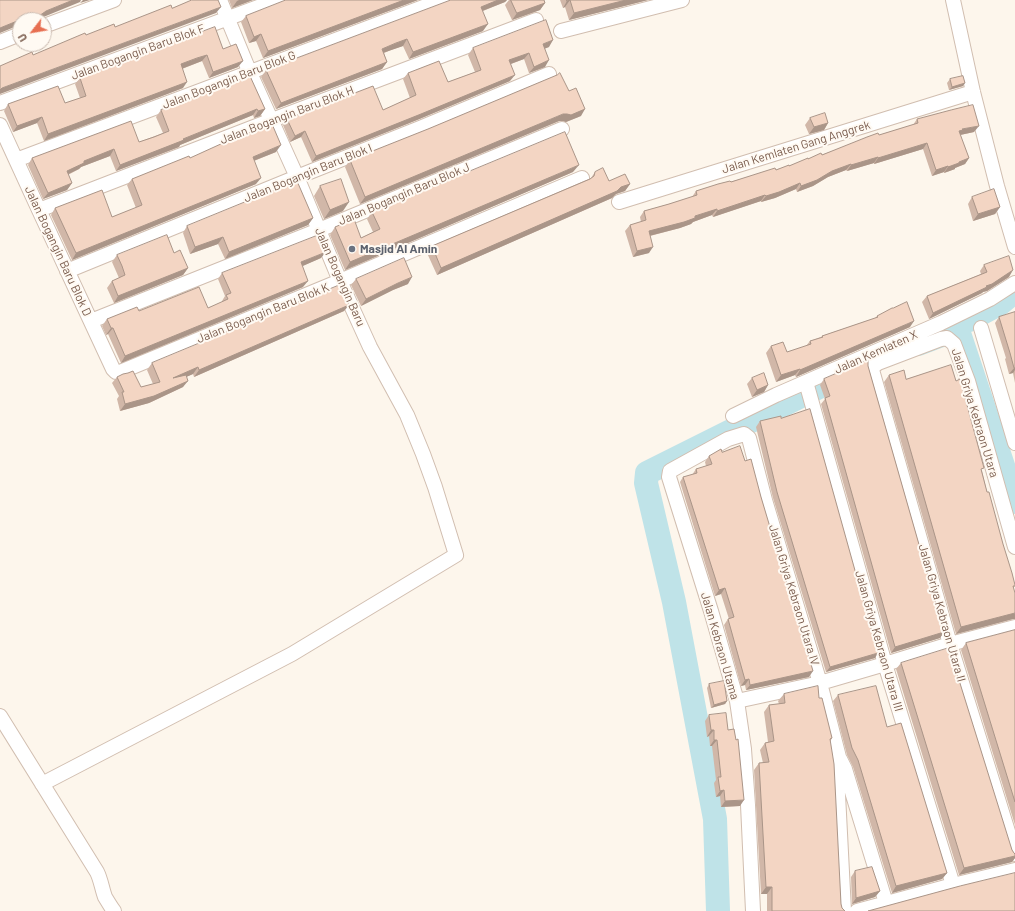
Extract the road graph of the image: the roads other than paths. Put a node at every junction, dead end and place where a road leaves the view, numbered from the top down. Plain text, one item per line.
1 (114, 0) edge
2 (220, 0) edge
3 (277, 0) edge
4 (442, 0) edge
5 (682, 0) edge
6 (953, 0) edge
7 (228, 19) junction
8 (536, 20) dead end
9 (52, 23) edge
10 (561, 31) dead end
11 (12, 37) edge
12 (0, 42) edge
13 (250, 73) junction
14 (549, 74) dead end
15 (973, 92) junction
16 (0, 103) edge
17 (272, 120) junction
18 (0, 125) edge
19 (562, 129) dead end
20 (16, 160) junction
21 (297, 177) junction
22 (582, 178) dead end
23 (620, 202) dead end
24 (39, 210) junction
25 (319, 230) junction
26 (1015, 247) edge
27 (67, 271) junction
28 (340, 281) junction
29 (1015, 283) edge
30 (90, 321) junction
31 (981, 328) dead end
32 (872, 370) joint
33 (120, 372) joint
34 (808, 389) junction
35 (734, 416) dead end
36 (746, 435) joint
37 (1015, 443) edge
38 (1014, 541) edge
39 (1015, 627) edge
40 (950, 644) junction
41 (885, 664) junction
42 (820, 683) junction
43 (737, 701) junction
44 (0, 716) edge
45 (839, 757) junction
46 (47, 791) junction
47 (1015, 854) edge
48 (1015, 870) edge
49 (953, 885) junction
50 (886, 903) junction
51 (114, 911) edge
52 (753, 911) edge
53 (844, 911) edge
54 (857, 911) edge

1 - 9 street
2 - 7 street, Jalan Bogangin Baru
3 - 7 street, Jalan Bogangin Baru Blok F
4 - 13 street, Jalan Bogangin Baru Blok G
5 - 10 street
6 - 15 street
7 - 13 street, Jalan Bogangin Baru
7 - 16 street, Jalan Bogangin Baru Blok F
8 - 17 street, Jalan Bogangin Baru Blok H
11 - 12 street
13 - 17 street, Jalan Bogangin Baru
13 - 20 street, Jalan Bogangin Baru Blok G
14 - 21 street, Jalan Bogangin Baru Blok I
15 - 23 street, Jalan Kemlaten Gang Anggrek
15 - 26 street
17 - 21 street, Jalan Bogangin Baru
17 - 24 street, Jalan Bogangin Baru Blok H
18 - 20 street, Jalan Bogangin Baru Blok D
19 - 25 street, Jalan Bogangin Baru Blok J
20 - 24 street, Jalan Bogangin Baru Blok D
21 - 25 street, Jalan Bogangin Baru
21 - 27 street, Jalan Bogangin Baru Blok I
22 - 28 street, Jalan Bogangin Baru Blok K
24 - 27 street, Jalan Bogangin Baru Blok D
25 - 28 street, Jalan Bogangin Baru
25 - 30 street, Jalan Bogangin Baru Blok J
27 - 30 street, Jalan Bogangin Baru Blok D
28 - 33 street, Jalan Bogangin Baru Blok K
28 - 46 street, Jalan Bogangin Baru
29 - 34 street, Jalan Kemlaten X
30 - 33 street, Jalan Bogangin Baru Blok D
31 - 37 street
32 - 38 street, Jalan Griya Kebraon Utara
32 - 40 street, Jalan Griya Kebraon Utara II
34 - 35 street, Jalan Kemlaten X
34 - 41 street, Jalan Griya Kebraon Utara III
36 - 42 street, Jalan Griya Kebraon Utara IV
36 - 43 street, Jalan Kebraon Utama
39 - 40 street
40 - 41 street
40 - 47 street, Jalan Griya Kebraon Utara II
41 - 42 street
41 - 49 street, Jalan Griya Kebraon Utara III
42 - 43 street
42 - 45 street, Jalan Griya Kebraon Utara IV
43 - 52 street, Jalan Kebraon Utama
44 - 46 street
45 - 50 street, Jalan Griya Kebraon Utara IV
45 - 53 street, Jalan Griya Kebraon Utara IV
46 - 51 street
48 - 49 street
49 - 50 street
50 - 54 street

